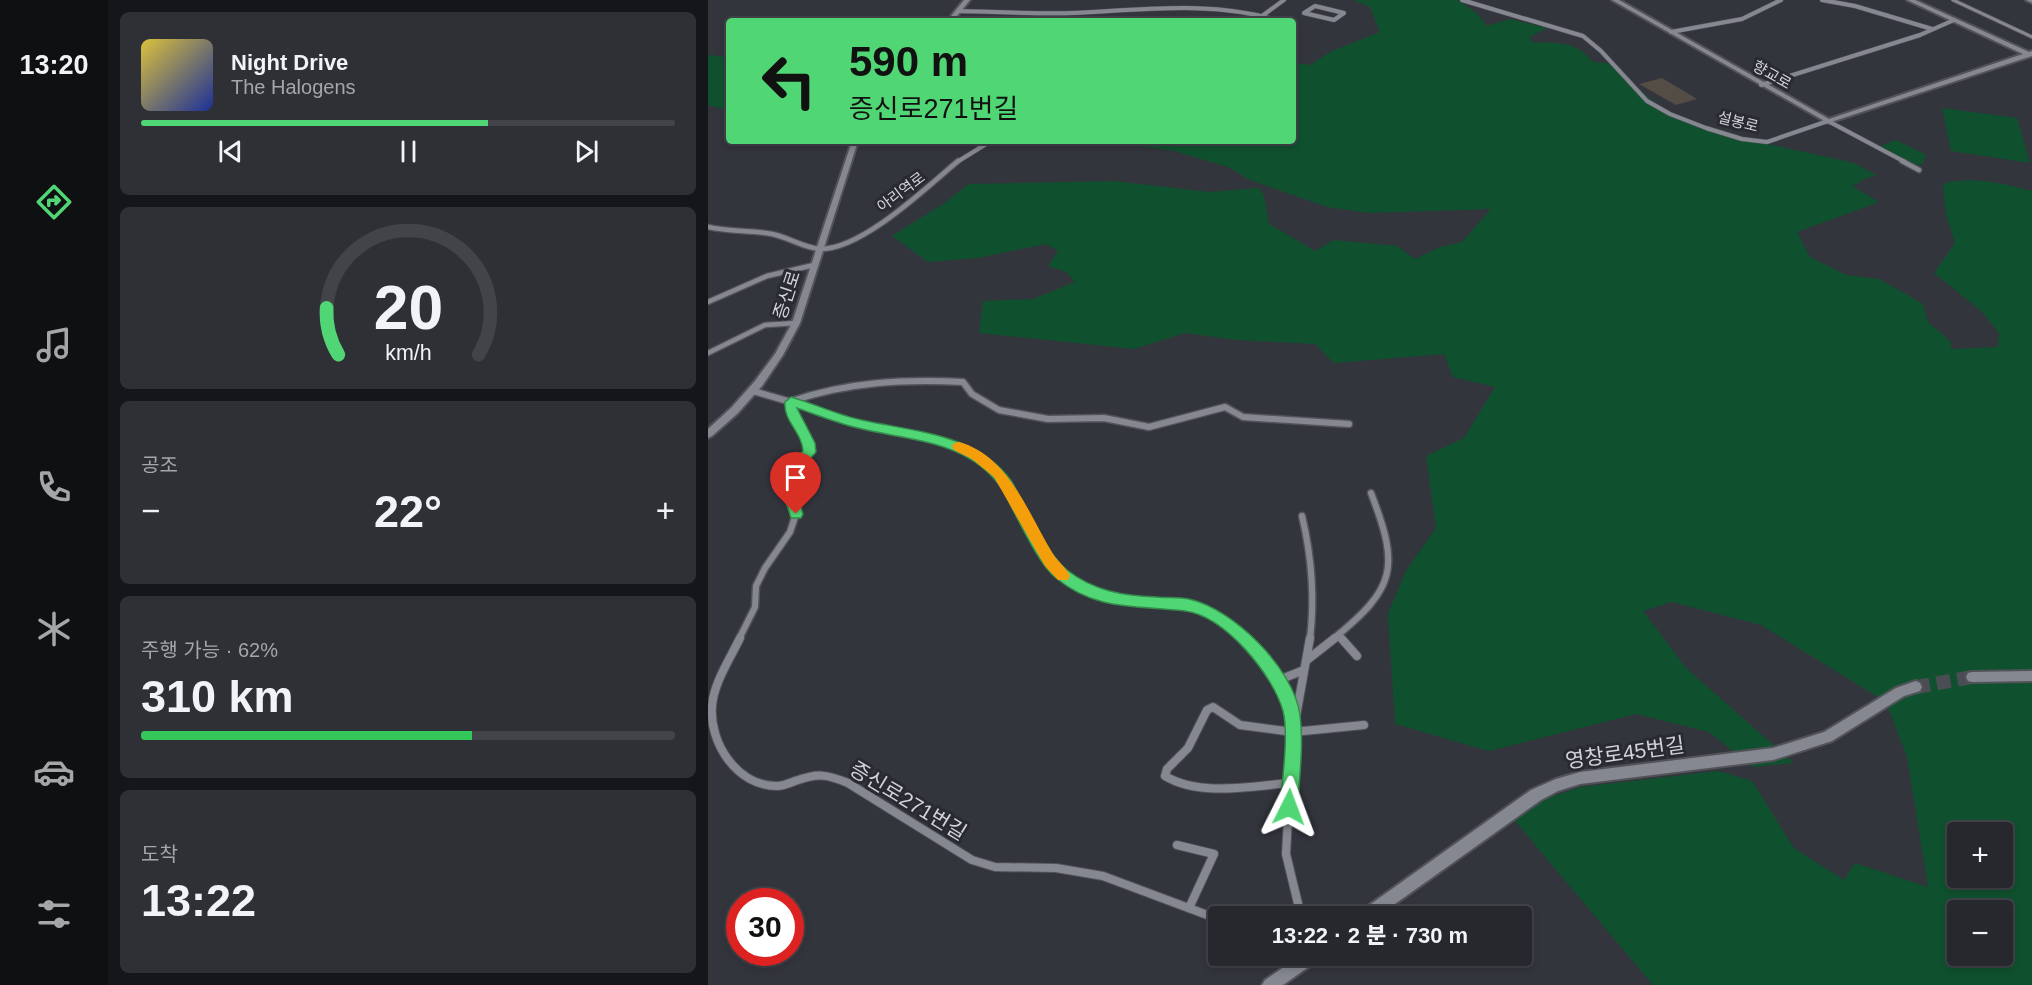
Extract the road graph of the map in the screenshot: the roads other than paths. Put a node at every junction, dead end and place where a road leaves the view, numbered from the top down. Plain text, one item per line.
1 (966, 0) edge
2 (1284, 0) edge
3 (1462, 0) edge
4 (1615, 0) edge
5 (1781, 0) edge
6 (1822, 0) edge
7 (1845, 0) edge
8 (1910, 0) edge
9 (1953, 0) edge
10 (1855, 6) junction
11 (958, 11) junction
12 (1069, 13) junction
13 (1264, 14) junction
14 (952, 18) edge
15 (1066, 18) edge
16 (1259, 18) edge
17 (1273, 18) edge
18 (1334, 20) joint
19 (1954, 20) junction
20 (1932, 29) junction
21 (1671, 33) junction
22 (2032, 37) edge
23 (2009, 45) junction
24 (2031, 55) edge
25 (2014, 58) junction
26 (1761, 85) junction
27 (1828, 121) junction
28 (854, 144) edge
29 (985, 144) edge
30 (1919, 170) dead end
31 (708, 227) edge
32 (819, 249) junction
33 (814, 265) junction
34 (708, 302) edge
35 (796, 323) junction
36 (708, 353) edge
37 (753, 391) junction
38 (791, 402) junction
39 (1349, 424) dead end
40 (708, 434) edge
41 (1371, 493) dead end
42 (1302, 516) dead end
43 (1338, 635) junction
44 (1357, 656) dead end
45 (1306, 661) junction
46 (1304, 670) junction
47 (2032, 676) edge
48 (1972, 677) tunnel mouth
49 (1279, 680) junction
50 (1916, 687) tunnel mouth
51 (1364, 725) dead end
52 (1293, 732) junction
53 (1290, 783) junction
54 (1177, 845) dead end
55 (1299, 906) edge
56 (1380, 906) edge
57 (1189, 908) junction
58 (1208, 915) edge
59 (1294, 966) edge
60 (1270, 985) edge

1 - 11 street
2 - 13 street
3 - 27 street, 설봉로
4 - 21 street, 향교로
5 - 21 street
6 - 10 street
7 - 10 street
8 - 19 street
9 - 22 street
10 - 20 street
11 - 12 street
11 - 14 street
12 - 13 street
12 - 15 street
13 - 16 street
13 - 17 street
18 - 18 street
19 - 20 street
19 - 23 street
20 - 26 street
21 - 26 street, 향교로
23 - 24 street
23 - 25 street
24 - 25 street, 설봉로
25 - 27 street, 설봉로
26 - 27 street, 향교로
27 - 30 street, 향교로
28 - 32 street, 증신로
29 - 32 street, 아리역로
31 - 32 street
32 - 33 street, 증신로
33 - 34 street
33 - 35 street, 증신로
35 - 36 street
35 - 37 street, 증신로
37 - 38 street
37 - 40 street, 증신로
38 - 39 street
38 - 49 street
38 - 57 street, 증신로271번길
41 - 43 street
42 - 45 street
43 - 44 street
43 - 45 street
45 - 46 street
46 - 49 street
46 - 52 street
47 - 48 street
49 - 52 street
50 - 56 street, 영창로45번길
51 - 52 street
52 - 53 street
52 - 53 street
53 - 55 street
54 - 57 street
57 - 58 street, 증신로271번길
59 - 60 street

